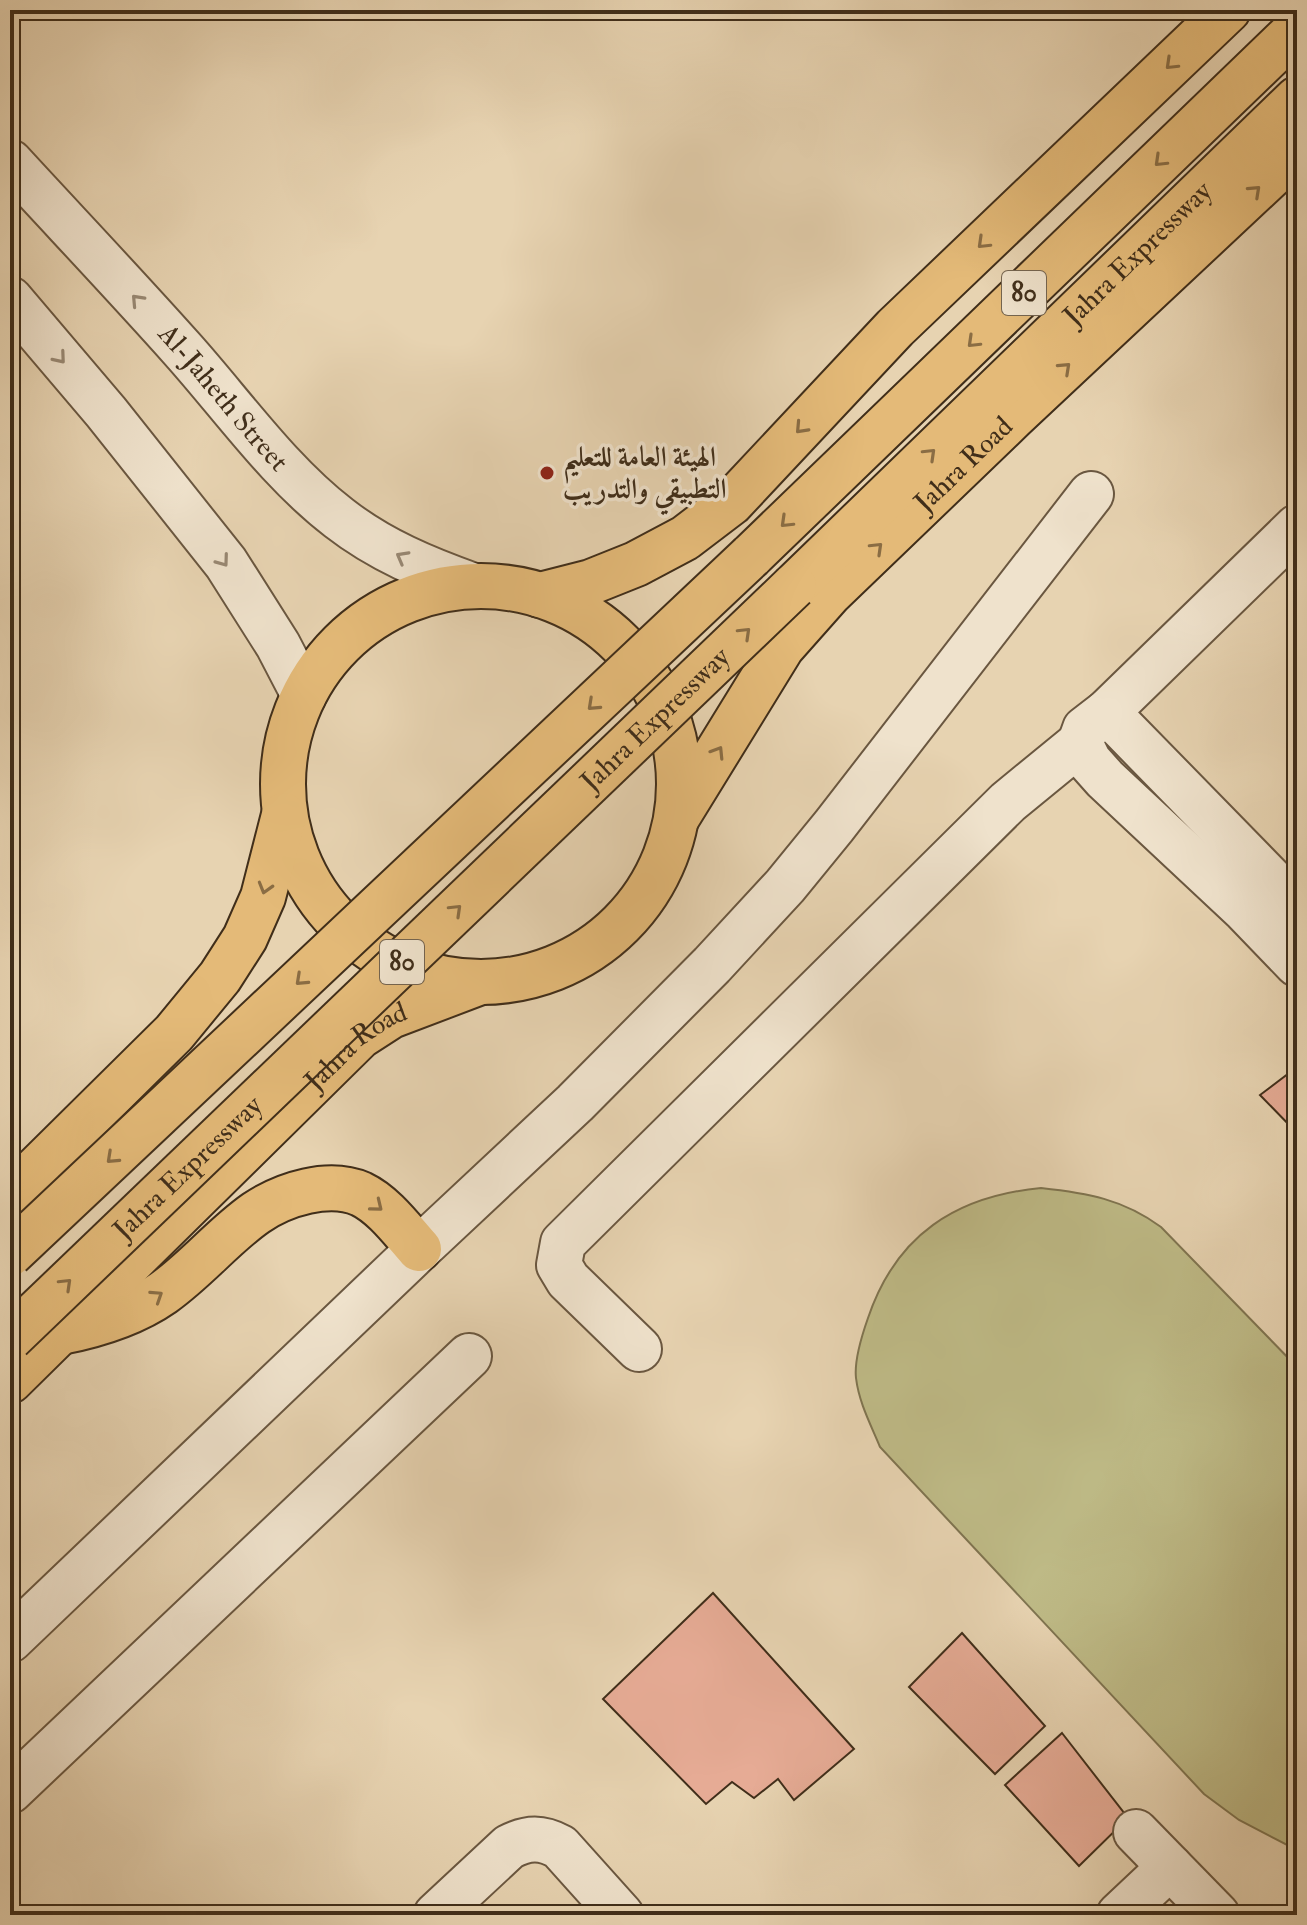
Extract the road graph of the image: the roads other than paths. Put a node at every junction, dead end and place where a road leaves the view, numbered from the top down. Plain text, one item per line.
1 (1228, 10) edge
2 (1297, 29) edge
3 (1297, 99) edge
4 (1297, 151) edge
5 (10, 162) edge
6 (10, 299) edge
7 (1091, 494) dead end
8 (1297, 527) edge
9 (474, 586) junction
10 (540, 595) junction
11 (304, 695) junction
12 (1094, 727) junction
13 (285, 813) junction
14 (676, 818) junction
15 (1282, 893) edge
16 (1297, 964) edge
17 (484, 981) junction
18 (10, 1195) edge
19 (419, 1249) junction
20 (10, 1254) edge
21 (59, 1332) junction
22 (10, 1338) edge
23 (639, 1349) dead end
24 (469, 1356) dead end
25 (10, 1381) edge
26 (10, 1640) edge
27 (10, 1791) edge
28 (1136, 1832) dead end
29 (1170, 1867) junction
30 (436, 1915) edge
31 (621, 1915) edge
32 (1119, 1915) edge
33 (1217, 1915) edge

1 -> 10 main road
2 -> 20 main road, Jahra Expressway / 80, bridge
22 -> 3 main road, Jahra Expressway / 80, bridge
14 -> 4 main road, Jahra Road
9 -> 5 street, Al-Jaheth Street
6 -> 11 street
7 - 19 street
8 - 12 street
9 - 10 main road
9 - 11 main road
10 - 14 main road
11 - 13 main road
12 - 15 street
12 - 23 street
13 - 17 main road
13 -> 18 main road
14 - 17 main road
15 - 16 street
17 - 21 main road, Jahra Road
21 -> 19 main road
19 - 26 street
21 - 25 main road, Jahra Road
24 - 27 street
28 - 29 street
29 - 32 street
29 - 33 street
30 - 31 street

